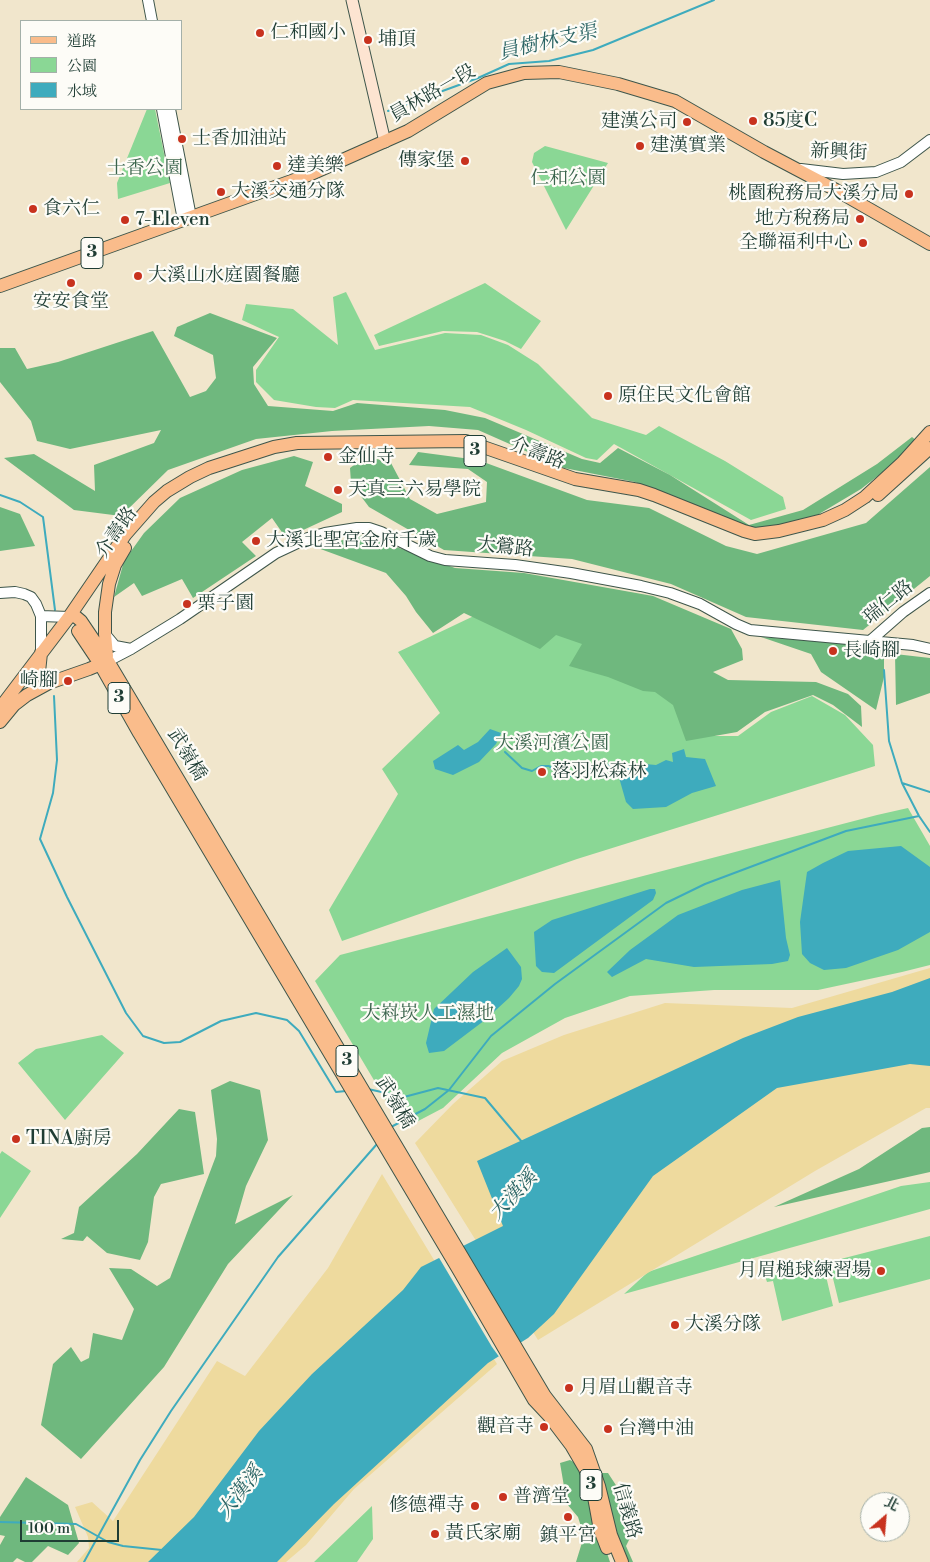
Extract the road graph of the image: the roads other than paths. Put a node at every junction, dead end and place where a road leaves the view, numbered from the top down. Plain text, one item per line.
1 (141, 0) edge
2 (148, 0) edge
3 (352, 0) edge
4 (145, 20) edge
5 (152, 20) edge
6 (162, 110) edge
7 (170, 110) edge
8 (930, 140) edge
9 (385, 142) junction
10 (798, 169) junction
11 (187, 218) junction
12 (930, 244) edge
13 (0, 286) edge
14 (930, 432) edge
15 (930, 448) edge
16 (0, 593) edge
17 (930, 593) edge
18 (41, 616) junction
19 (69, 617) junction
20 (105, 634) junction
21 (870, 641) junction
22 (131, 649) junction
23 (930, 649) edge
24 (41, 653) junction
25 (104, 662) junction
26 (49, 682) junction
27 (0, 708) edge
28 (0, 722) edge
29 (539, 1398) junction
30 (613, 1562) edge
31 (622, 1562) edge

1 - 4 street
2 - 5 street
3 - 9 main road
6 - 11 street
7 - 11 street
8 - 10 street, 新興街
9 - 10 main road, 員林路一段 / 3
9 - 11 main road, 員林路一段 / 3
10 - 12 main road, 員林路一段 / 3
11 - 13 main road, 員林路一段 / 3
14 - 19 main road, 介壽路 / 3
15 - 20 main road, 介壽路 / 3
16 - 18 street
17 - 21 street, 瑞仁路
18 - 19 street
18 - 24 street
19 - 24 main road, 介壽路
19 - 25 main road
20 - 22 street
20 - 25 main road, 介壽路 / 3
21 - 22 street, 大鶯路
21 - 23 street, 大鶯路
22 - 25 street, 大鶯路
24 - 26 main road
24 - 27 main road, 介壽路
25 - 26 main road
25 - 29 main road, 武嶺橋 / 3
26 - 28 main road
29 - 30 main road, 信義路 / 3
29 - 31 main road, 信義路 / 3

